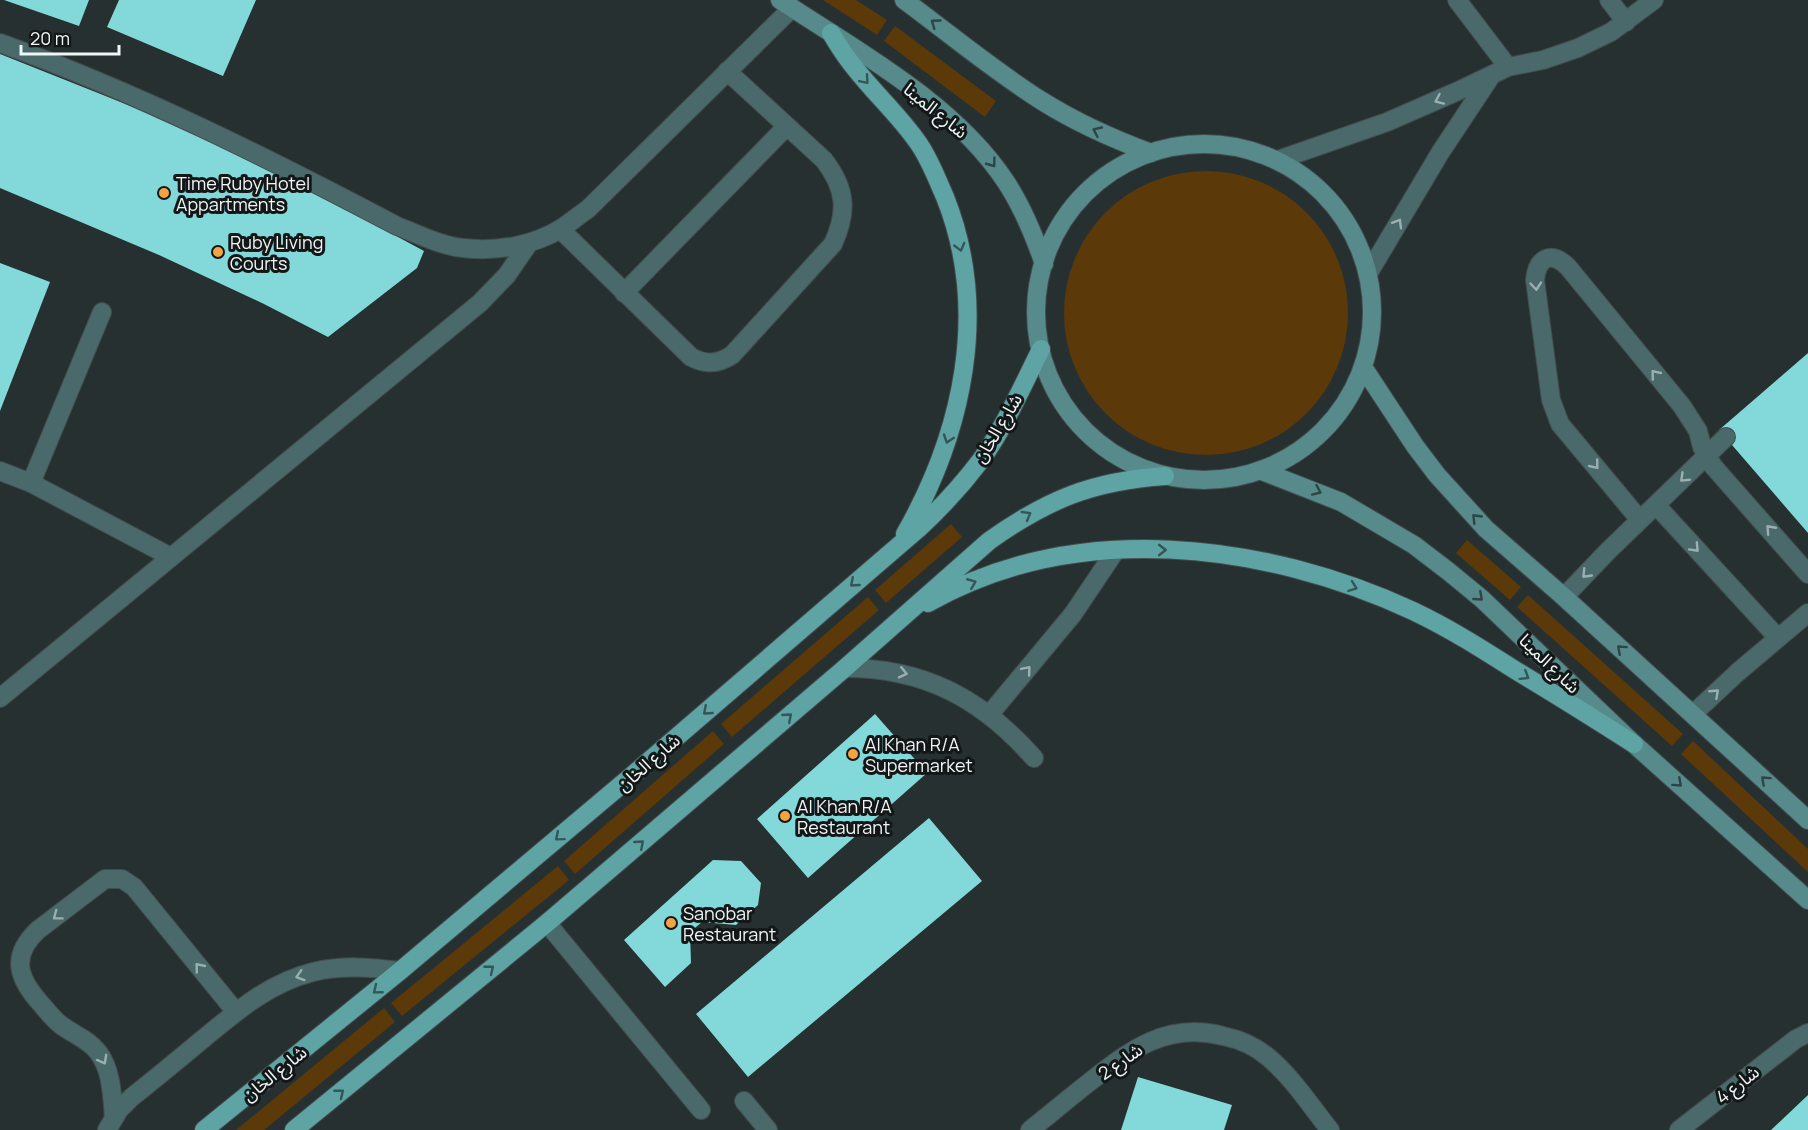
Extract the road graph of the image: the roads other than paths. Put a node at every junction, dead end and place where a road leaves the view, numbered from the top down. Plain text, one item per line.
1 (904, 0) edge
2 (1457, 0) edge
3 (1609, 0) edge
4 (1654, 0) edge
5 (786, 4) edge
6 (1626, 22) junction
7 (831, 33) junction
8 (0, 43) edge
9 (727, 71) junction
10 (1500, 71) junction
11 (787, 126) junction
12 (1151, 153) junction
13 (1278, 160) junction
14 (560, 229) junction
15 (529, 243) junction
16 (1044, 264) junction
17 (1368, 274) junction
18 (624, 293) junction
19 (102, 312) dead end
20 (1041, 349) junction
21 (1362, 368) junction
22 (1726, 437) dead end
23 (1707, 456) junction
24 (0, 471) edge
25 (1262, 471) junction
26 (1165, 476) junction
27 (31, 483) junction
28 (1656, 505) junction
29 (1640, 520) junction
30 (899, 545) junction
31 (1116, 550) junction
32 (171, 557) junction
33 (1808, 574) edge
34 (1564, 597) junction
35 (901, 619) junction
36 (1805, 619) edge
37 (1778, 638) junction
38 (845, 668) junction
39 (0, 698) edge
40 (1693, 714) junction
41 (989, 715) junction
42 (1634, 744) junction
43 (1034, 758) dead end
44 (1808, 820) edge
45 (1808, 900) edge
46 (548, 923) junction
47 (400, 971) junction
48 (236, 1012) junction
49 (1808, 1017) edge
50 (1802, 1036) edge
51 (744, 1101) dead end
52 (701, 1110) dead end
53 (111, 1124) edge
54 (204, 1130) edge
55 (294, 1130) edge
56 (768, 1130) edge
57 (1029, 1130) edge
58 (1330, 1130) edge
59 (1679, 1130) edge

12 -> 1 main road
2 - 10 street
3 - 6 street
4 - 6 street
5 - 7 main road, شارع المينا
5 - 9 street
6 - 10 street
7 -> 16 main road, شارع المينا
7 -> 30 main road
8 - 15 street
9 - 11 street
9 - 14 street
10 -> 13 street
17 -> 10 street
11 - 18 street
11 - 18 street
12 - 13 main road
12 - 16 main road
13 - 17 main road
14 - 15 street
14 - 18 street
15 - 32 street
16 - 20 main road
17 - 21 main road
19 - 27 street
20 - 26 main road
20 - 30 main road, شارع الخان
21 - 25 main road
34 -> 21 main road
22 - 23 street
23 -> 28 street
23 -> 29 street
33 -> 23 street
24 - 27 street
25 - 26 main road
25 -> 42 main road, شارع المينا
35 -> 26 main road
27 - 32 street
28 - 29 street
28 -> 37 street
29 -> 34 street
30 -> 47 main road, شارع الخان
35 -> 31 main road
41 -> 31 street
31 -> 42 main road
32 - 39 street
40 -> 34 main road
35 - 38 main road
36 - 37 street
40 -> 37 street
38 -> 41 street
46 -> 38 main road
44 -> 40 main road
41 - 43 street
42 -> 45 main road, شارع المينا
46 - 52 street
55 -> 46 main road
47 -> 48 street
47 -> 54 main road, شارع الخان
48 - 53 street
48 -> 53 street
49 - 50 street, شارع 4
50 - 59 street, شارع 4
51 - 56 street
57 - 58 street, شارع 2

